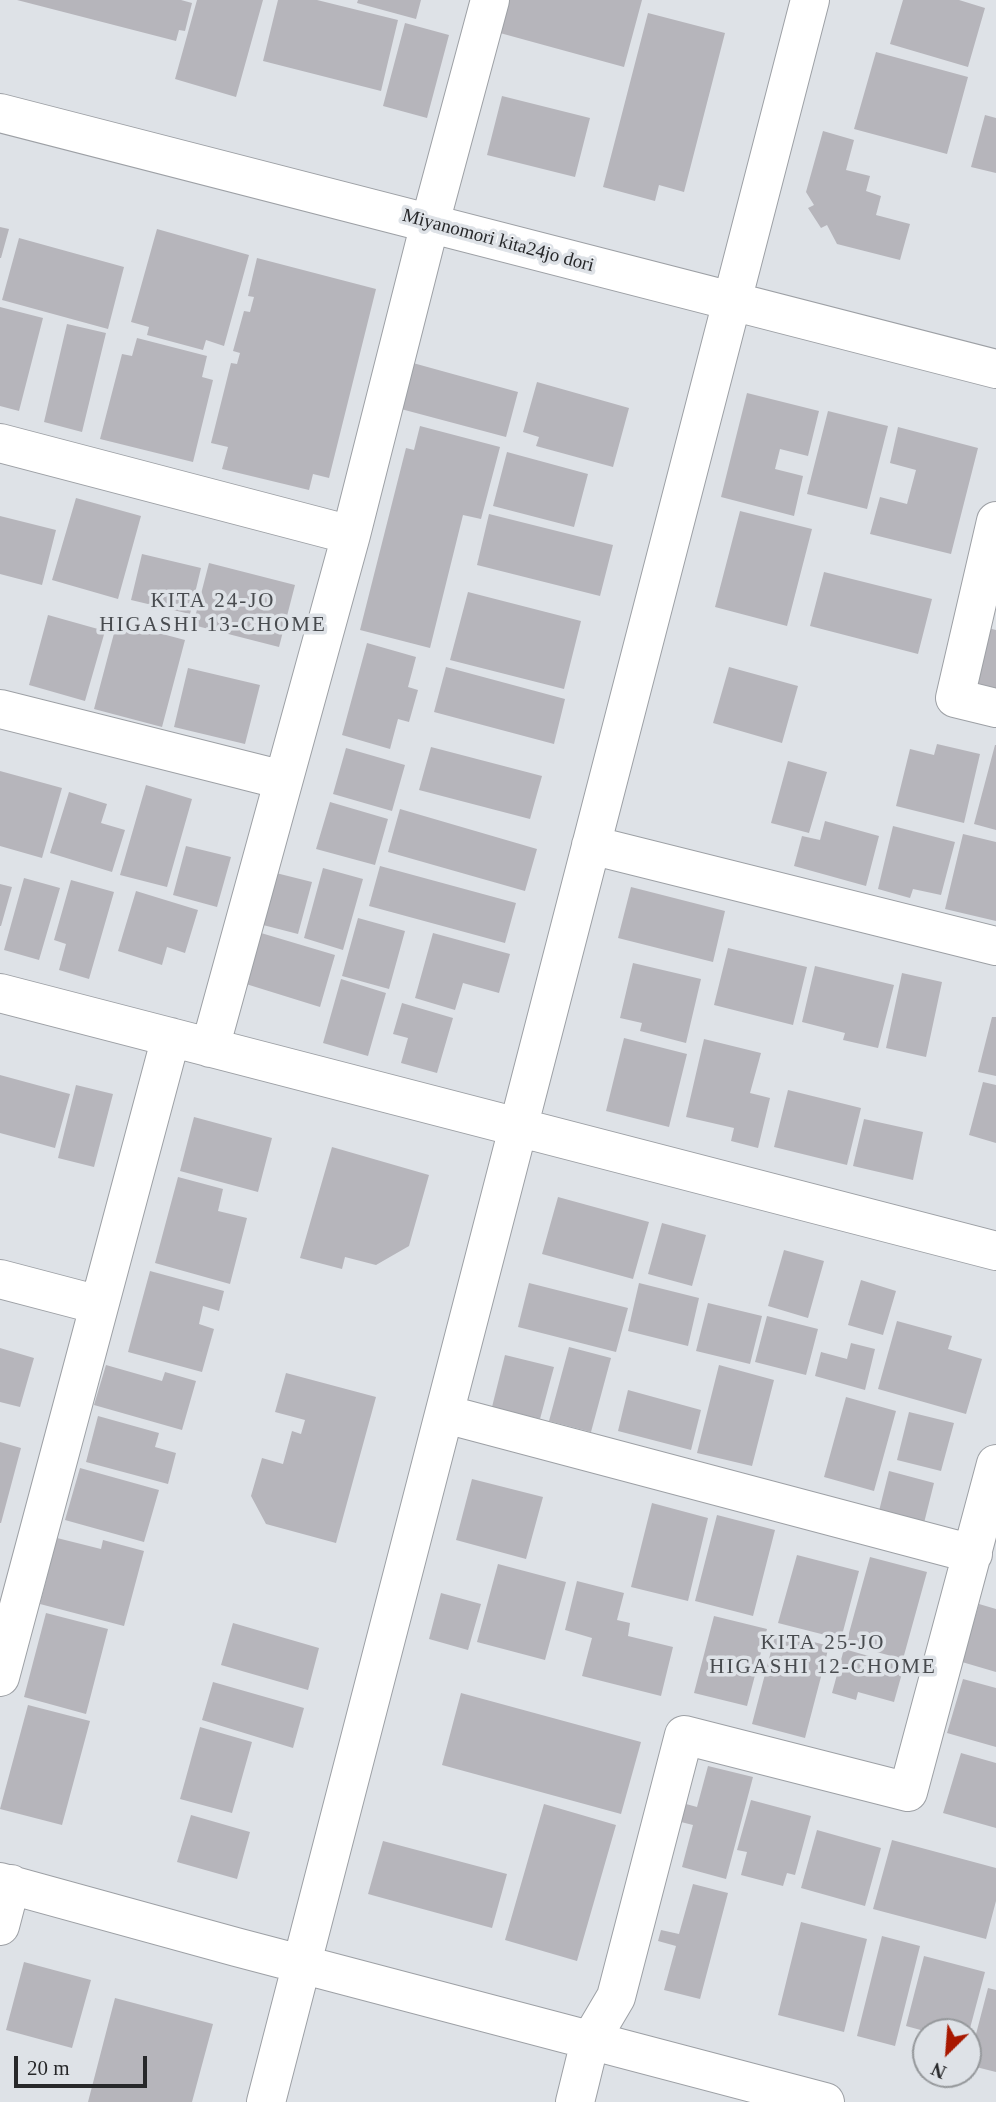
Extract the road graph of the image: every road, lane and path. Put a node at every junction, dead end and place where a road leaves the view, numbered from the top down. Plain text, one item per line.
1 (490, 0) edge
2 (810, 0) edge
3 (0, 113) edge
4 (430, 223) junction
5 (732, 301) junction
6 (996, 369) edge
7 (0, 443) edge
8 (996, 521) edge
9 (351, 535) junction
10 (996, 708) edge
11 (0, 709) edge
12 (283, 780) junction
13 (591, 845) junction
14 (996, 947) edge
15 (0, 993) edge
16 (171, 1037) junction
17 (211, 1048) junction
18 (519, 1127) junction
19 (996, 1251) edge
20 (0, 1279) edge
21 (99, 1305) junction
22 (445, 1414) junction
23 (996, 1464) edge
24 (973, 1554) junction
25 (14, 1565) edge
26 (0, 1677) edge
27 (6, 1883) edge
28 (0, 1926) edge
29 (300, 1963) junction
30 (590, 2041) junction
31 (266, 2102) edge
32 (575, 2102) edge
33 (825, 2102) edge

1 - 4 street
2 - 5 street
3 - 4 street, Miyanomori kita24jo dori
4 - 5 street, Miyanomori kita24jo dori
4 - 9 street
5 - 6 street, Miyanomori kita24jo dori
5 - 13 street
7 - 9 street
8 - 10 street
9 - 12 street
11 - 12 street
12 - 17 street
13 - 14 street
13 - 18 street
15 - 16 street
16 - 17 street
16 - 21 street
17 - 18 street
18 - 19 street
18 - 22 street
20 - 21 street
21 - 25 street
22 - 24 street
22 - 29 street
23 - 24 street
24 - 30 street
25 - 26 street
27 - 28 street
27 - 29 street
29 - 30 street
29 - 31 street
30 - 32 street
30 - 33 street

